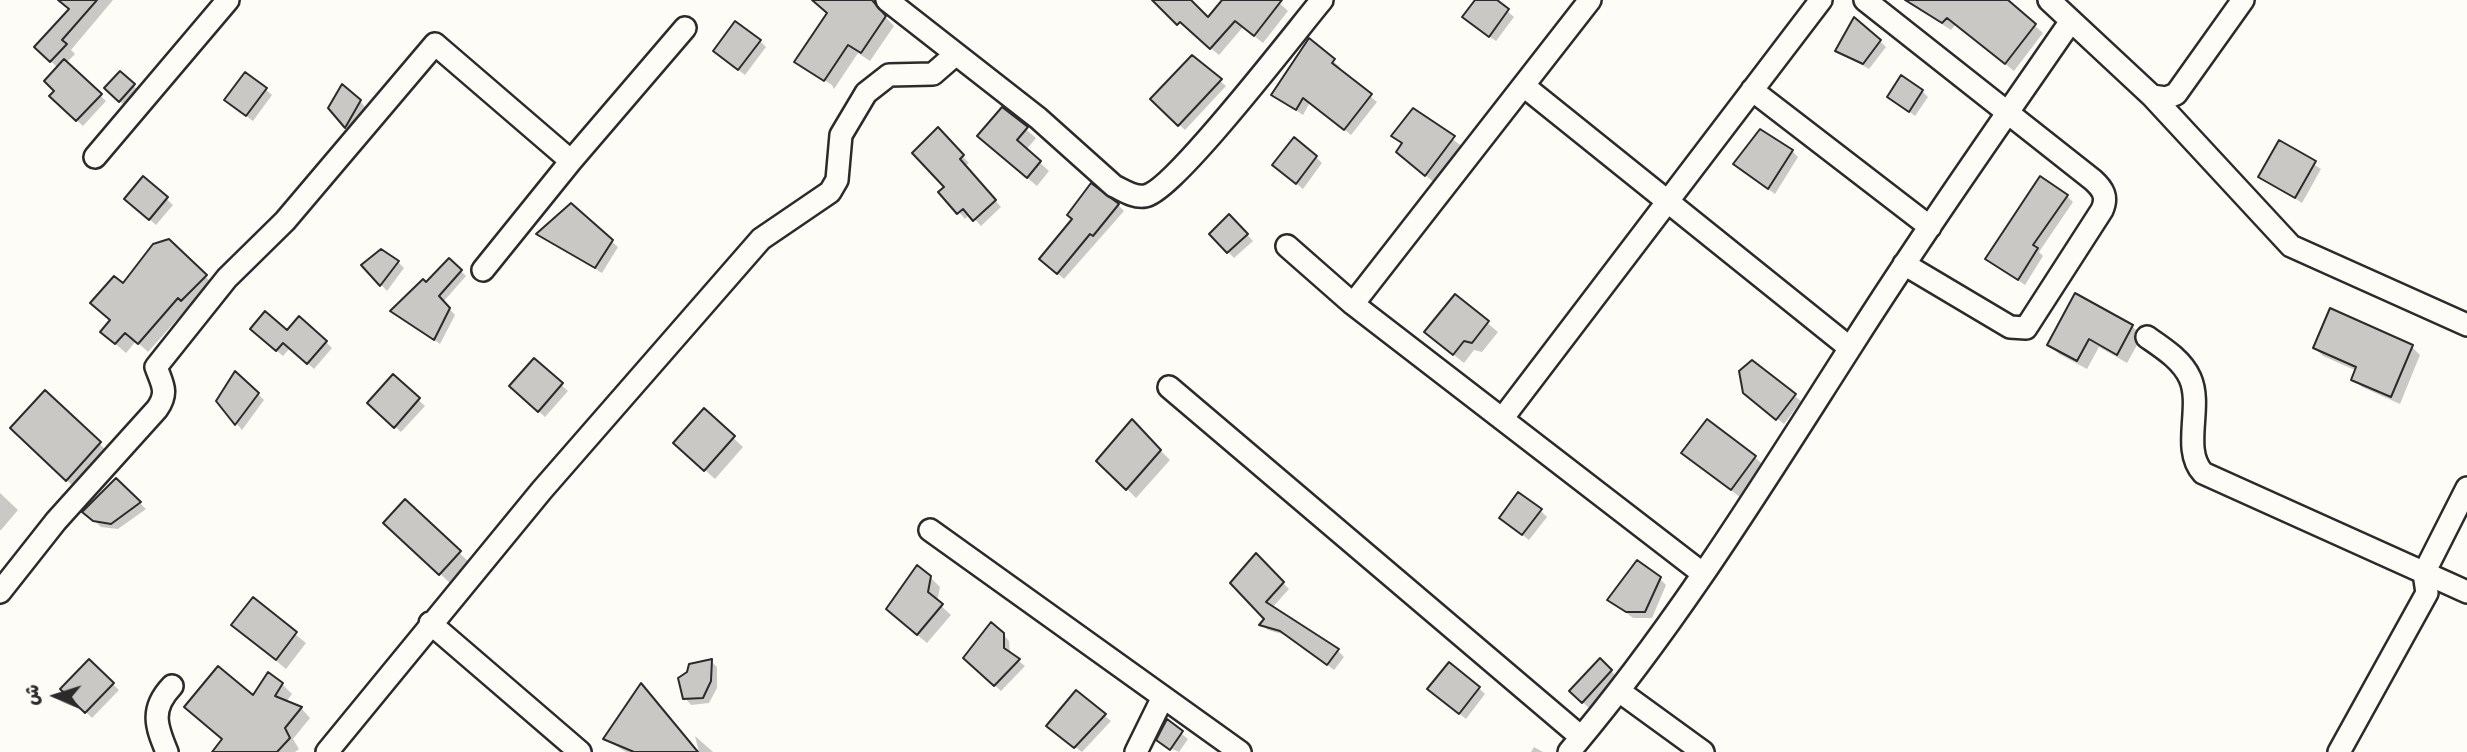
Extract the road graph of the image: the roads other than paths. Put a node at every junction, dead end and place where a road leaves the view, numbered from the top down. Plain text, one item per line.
1 (228, 0) edge
2 (887, 0) edge
3 (1322, 0) edge
4 (1590, 0) edge
5 (1821, 0) edge
6 (1865, 0) edge
7 (2049, 0) edge
8 (2243, 0) edge
9 (2071, 21) junction
10 (685, 28) dead end
11 (956, 54) junction
12 (1524, 86) junction
13 (1752, 90) junction
14 (2152, 96) junction
15 (2008, 111) junction
16 (95, 157) dead end
17 (571, 161) junction
18 (1666, 202) junction
19 (1930, 227) junction
20 (1287, 246) dead end
21 (1904, 264) junction
22 (483, 270) dead end
23 (1353, 304) junction
24 (2467, 325) edge
25 (2147, 337) dead end
26 (1850, 348) junction
27 (1169, 387) dead end
28 (1502, 419) junction
29 (2467, 488) edge
30 (930, 530) dead end
31 (1702, 573) junction
32 (2424, 573) junction
33 (0, 592) edge
34 (2467, 592) edge
35 (430, 623) junction
36 (172, 686) dead end
37 (1619, 691) junction
38 (1163, 697) junction
39 (1575, 744) edge
40 (167, 752) edge
41 (327, 752) edge
42 (580, 752) edge
43 (1136, 752) edge
44 (1240, 752) edge
45 (1703, 752) edge
46 (2339, 752) edge

1 - 16 street
2 - 11 street
3 - 11 street
4 - 12 street
5 - 13 street
6 - 15 street
7 - 9 street
8 - 14 street
9 - 14 street
9 - 15 street
10 - 17 street
11 - 35 street
12 - 18 street
12 - 23 street
13 - 18 street
13 - 19 street
14 - 24 street
15 - 19 street
15 - 21 street
17 - 22 street
17 - 33 street
18 - 26 street
18 - 28 street
19 - 21 street
20 - 23 street
21 - 26 street
23 - 28 street
25 - 32 street
26 - 31 street
27 - 39 street
28 - 31 street
29 - 32 street
30 - 38 street
31 - 37 street
32 - 34 street
32 - 46 street
35 - 41 street
35 - 42 street
36 - 40 street
37 - 39 street
37 - 45 street
38 - 43 street
38 - 44 street

